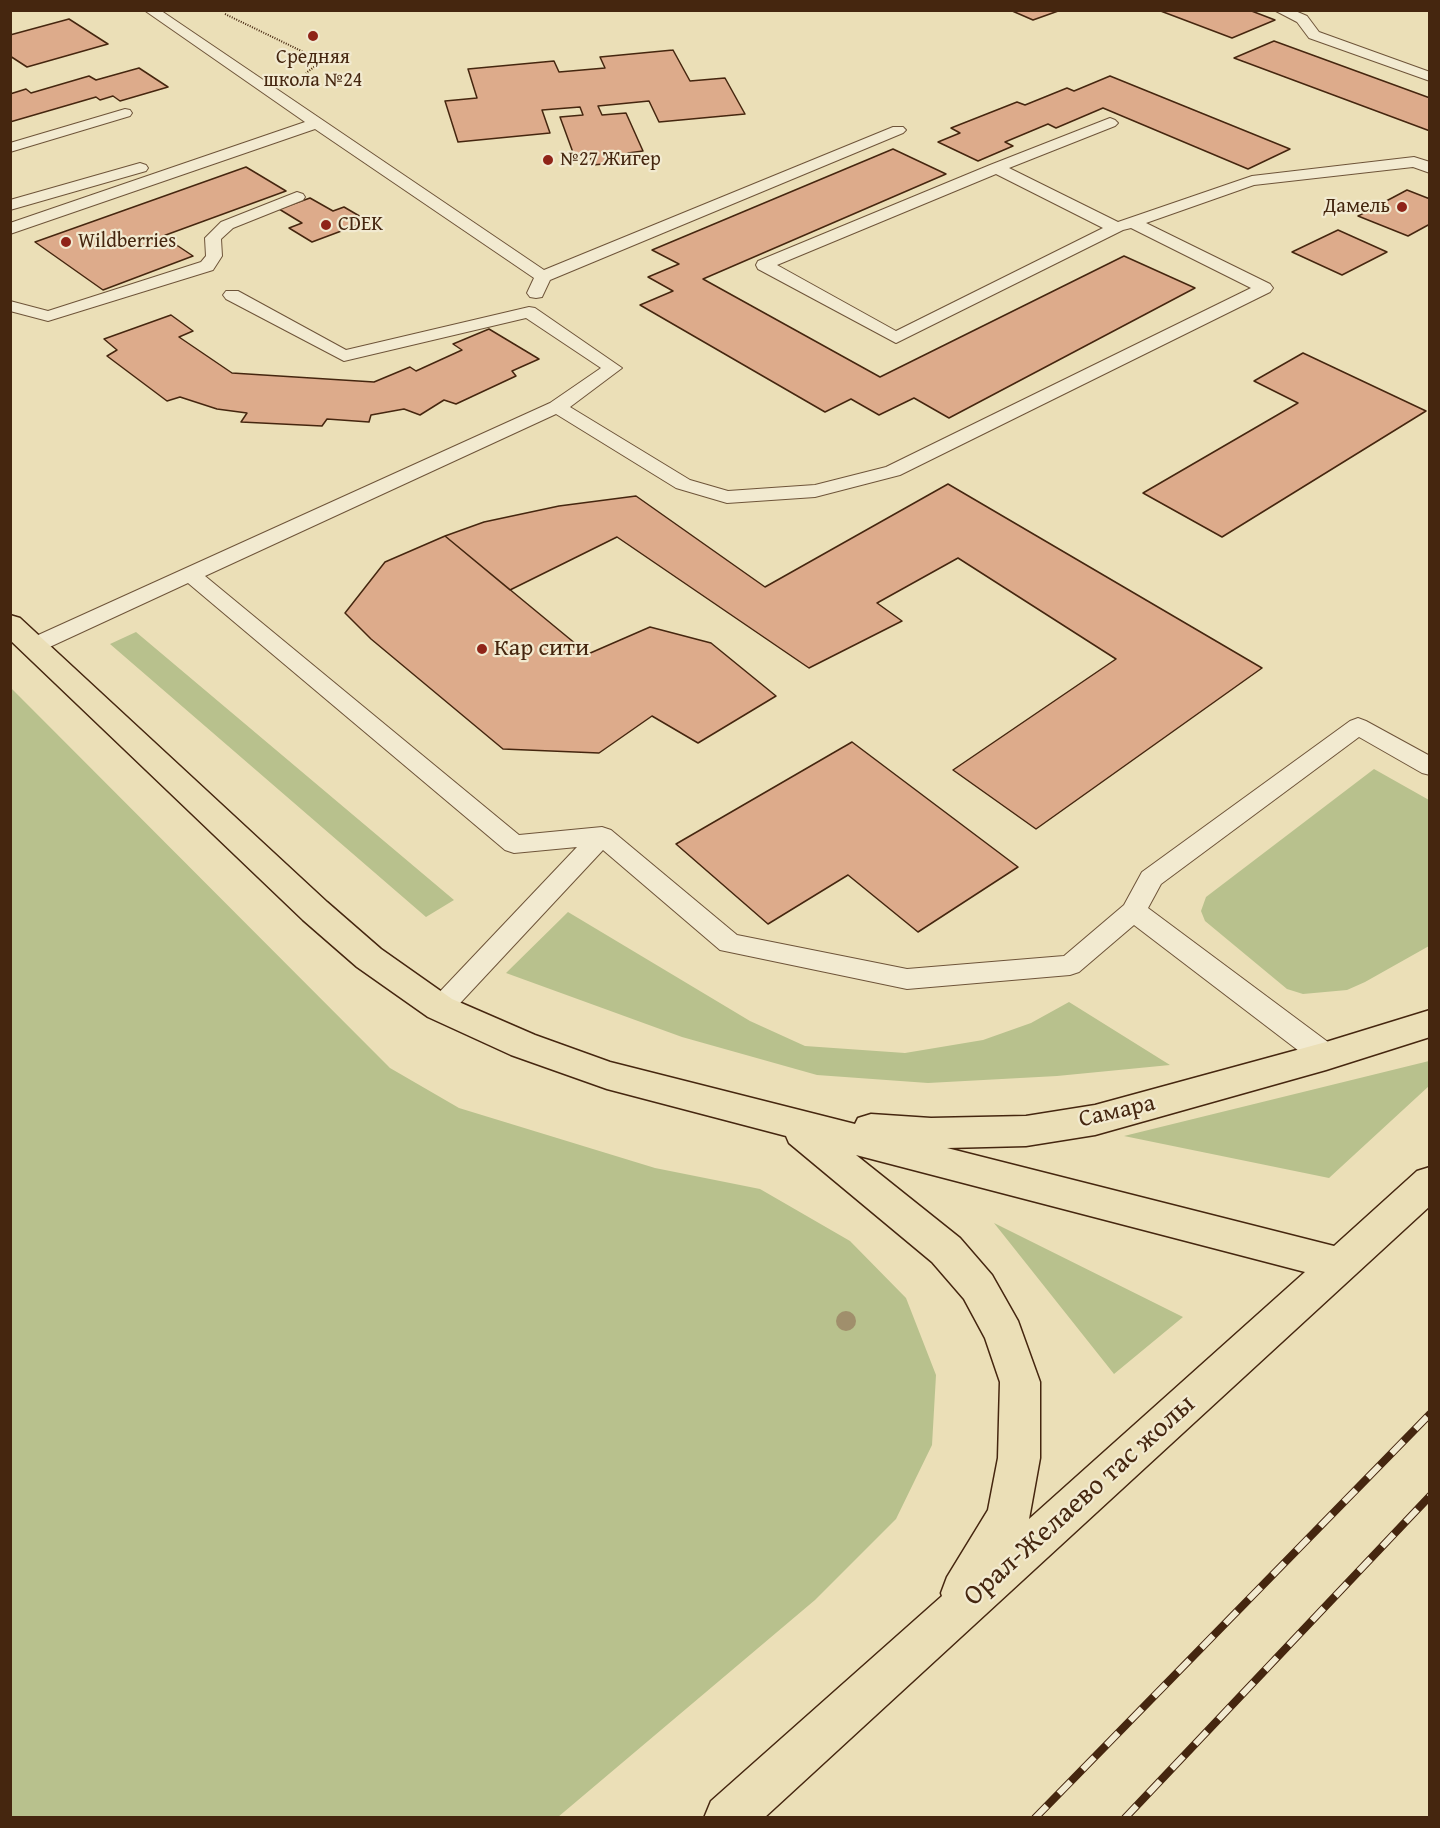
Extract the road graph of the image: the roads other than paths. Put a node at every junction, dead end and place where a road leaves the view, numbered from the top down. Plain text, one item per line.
1 (150, 10) edge
2 (1280, 10) edge
3 (1430, 77) edge
4 (125, 113) dead end
5 (318, 123) junction
6 (1110, 123) dead end
7 (898, 130) dead end
8 (10, 148) edge
9 (223, 155) junction
10 (996, 168) junction
11 (1430, 168) edge
12 (297, 196) dead end
13 (10, 205) edge
14 (1124, 225) junction
15 (10, 229) edge
16 (543, 277) junction
17 (232, 295) dead end
18 (10, 306) edge
19 (529, 312) junction
20 (557, 407) junction
21 (190, 574) junction
22 (22, 635) edge
23 (1430, 767) edge
24 (602, 836) junction
25 (1134, 911) junction
26 (440, 1008) junction
27 (1430, 1023) edge
28 (1326, 1056) junction
29 (794, 1125) junction
30 (1430, 1182) edge
31 (1341, 1265) junction
32 (947, 1620) junction
33 (728, 1818) edge

1 - 5 lane
2 - 3 lane
4 - 8 lane
5 - 9 lane
5 - 16 lane
6 - 10 lane
7 - 16 lane
9 - 13 lane
9 - 15 lane
10 - 14 lane
10 - 14 lane
11 - 14 lane
12 - 18 lane
14 - 20 lane
16 - 19 lane
17 - 19 lane
19 - 20 lane
20 - 21 lane
21 - 22 lane
21 - 24 lane
22 - 26 main road
23 - 25 lane
24 - 25 lane
24 - 26 lane
25 - 28 lane
26 - 29 main road
27 - 28 main road, Самара
28 - 29 main road, Самара
29 - 31 main road
29 - 32 main road
30 - 31 main road, Орал-Желаево тас жолы
31 - 32 main road, Орал-Желаево тас жолы
32 - 33 main road, Орал-Желаево тас жолы

